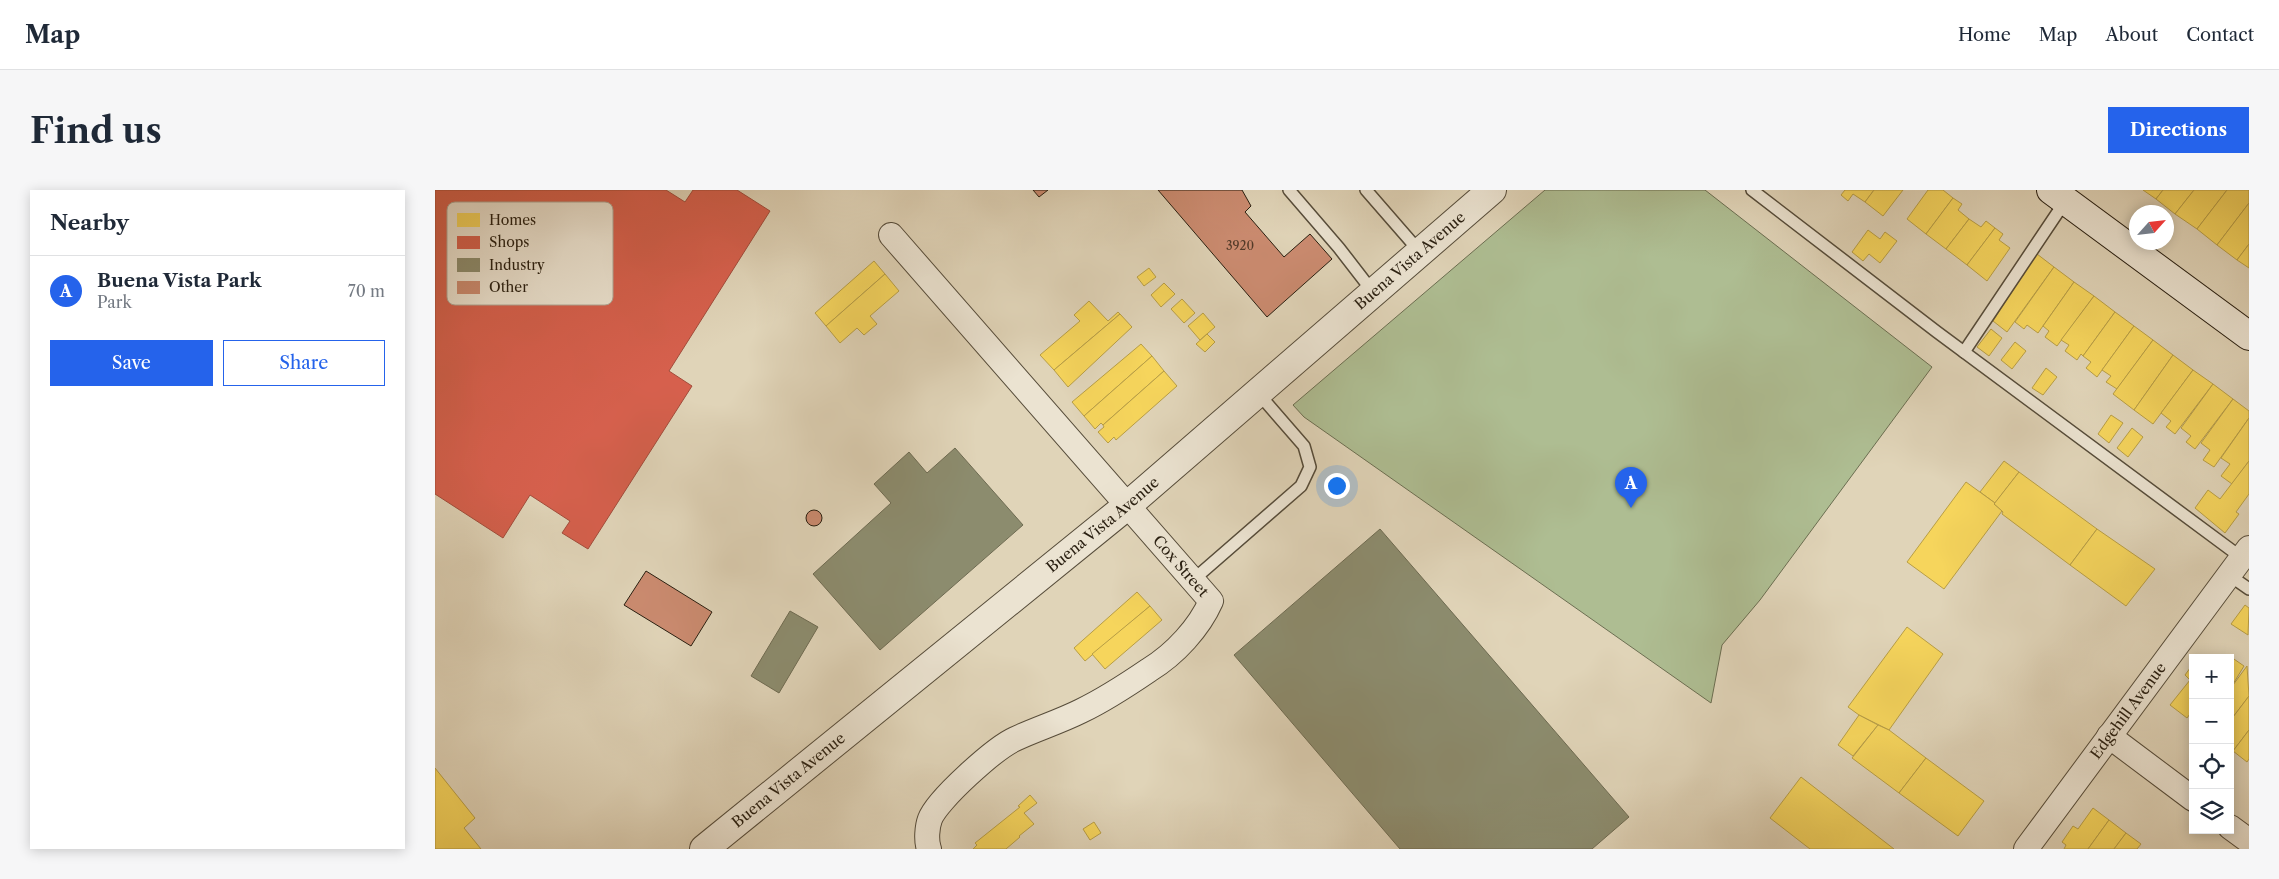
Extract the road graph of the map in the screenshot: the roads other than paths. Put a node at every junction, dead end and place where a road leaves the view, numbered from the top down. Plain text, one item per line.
1 (1289, 190) edge
2 (1366, 190) edge
3 (1492, 190) edge
4 (1752, 190) edge
5 (2063, 194) edge
6 (891, 235) dead end
7 (1420, 252) junction
8 (1373, 292) junction
9 (2249, 336) edge
10 (1964, 352) junction
11 (1257, 393) junction
12 (1128, 505) junction
13 (2240, 560) edge
14 (1193, 580) junction
15 (2249, 589) edge
16 (2109, 736) junction
17 (2189, 796) edge
18 (2234, 830) edge
19 (2249, 841) edge
20 (704, 849) edge
21 (929, 849) edge
22 (2027, 849) edge

1 - 8 lane
2 - 7 lane
3 - 7 street, Buena Vista Avenue
4 - 10 lane
5 - 9 street
5 - 10 lane
6 - 12 street, Cox Street
7 - 8 street, Buena Vista Avenue
8 - 11 street, Buena Vista Avenue
10 - 13 lane
11 - 12 street, Buena Vista Avenue
11 - 14 lane
12 - 14 street, Cox Street
12 - 20 street, Buena Vista Avenue
13 - 15 lane
13 - 16 street, Edgehill Avenue
14 - 21 street, Cox Street
16 - 17 street
16 - 22 street, Edgehill Avenue
18 - 19 street

